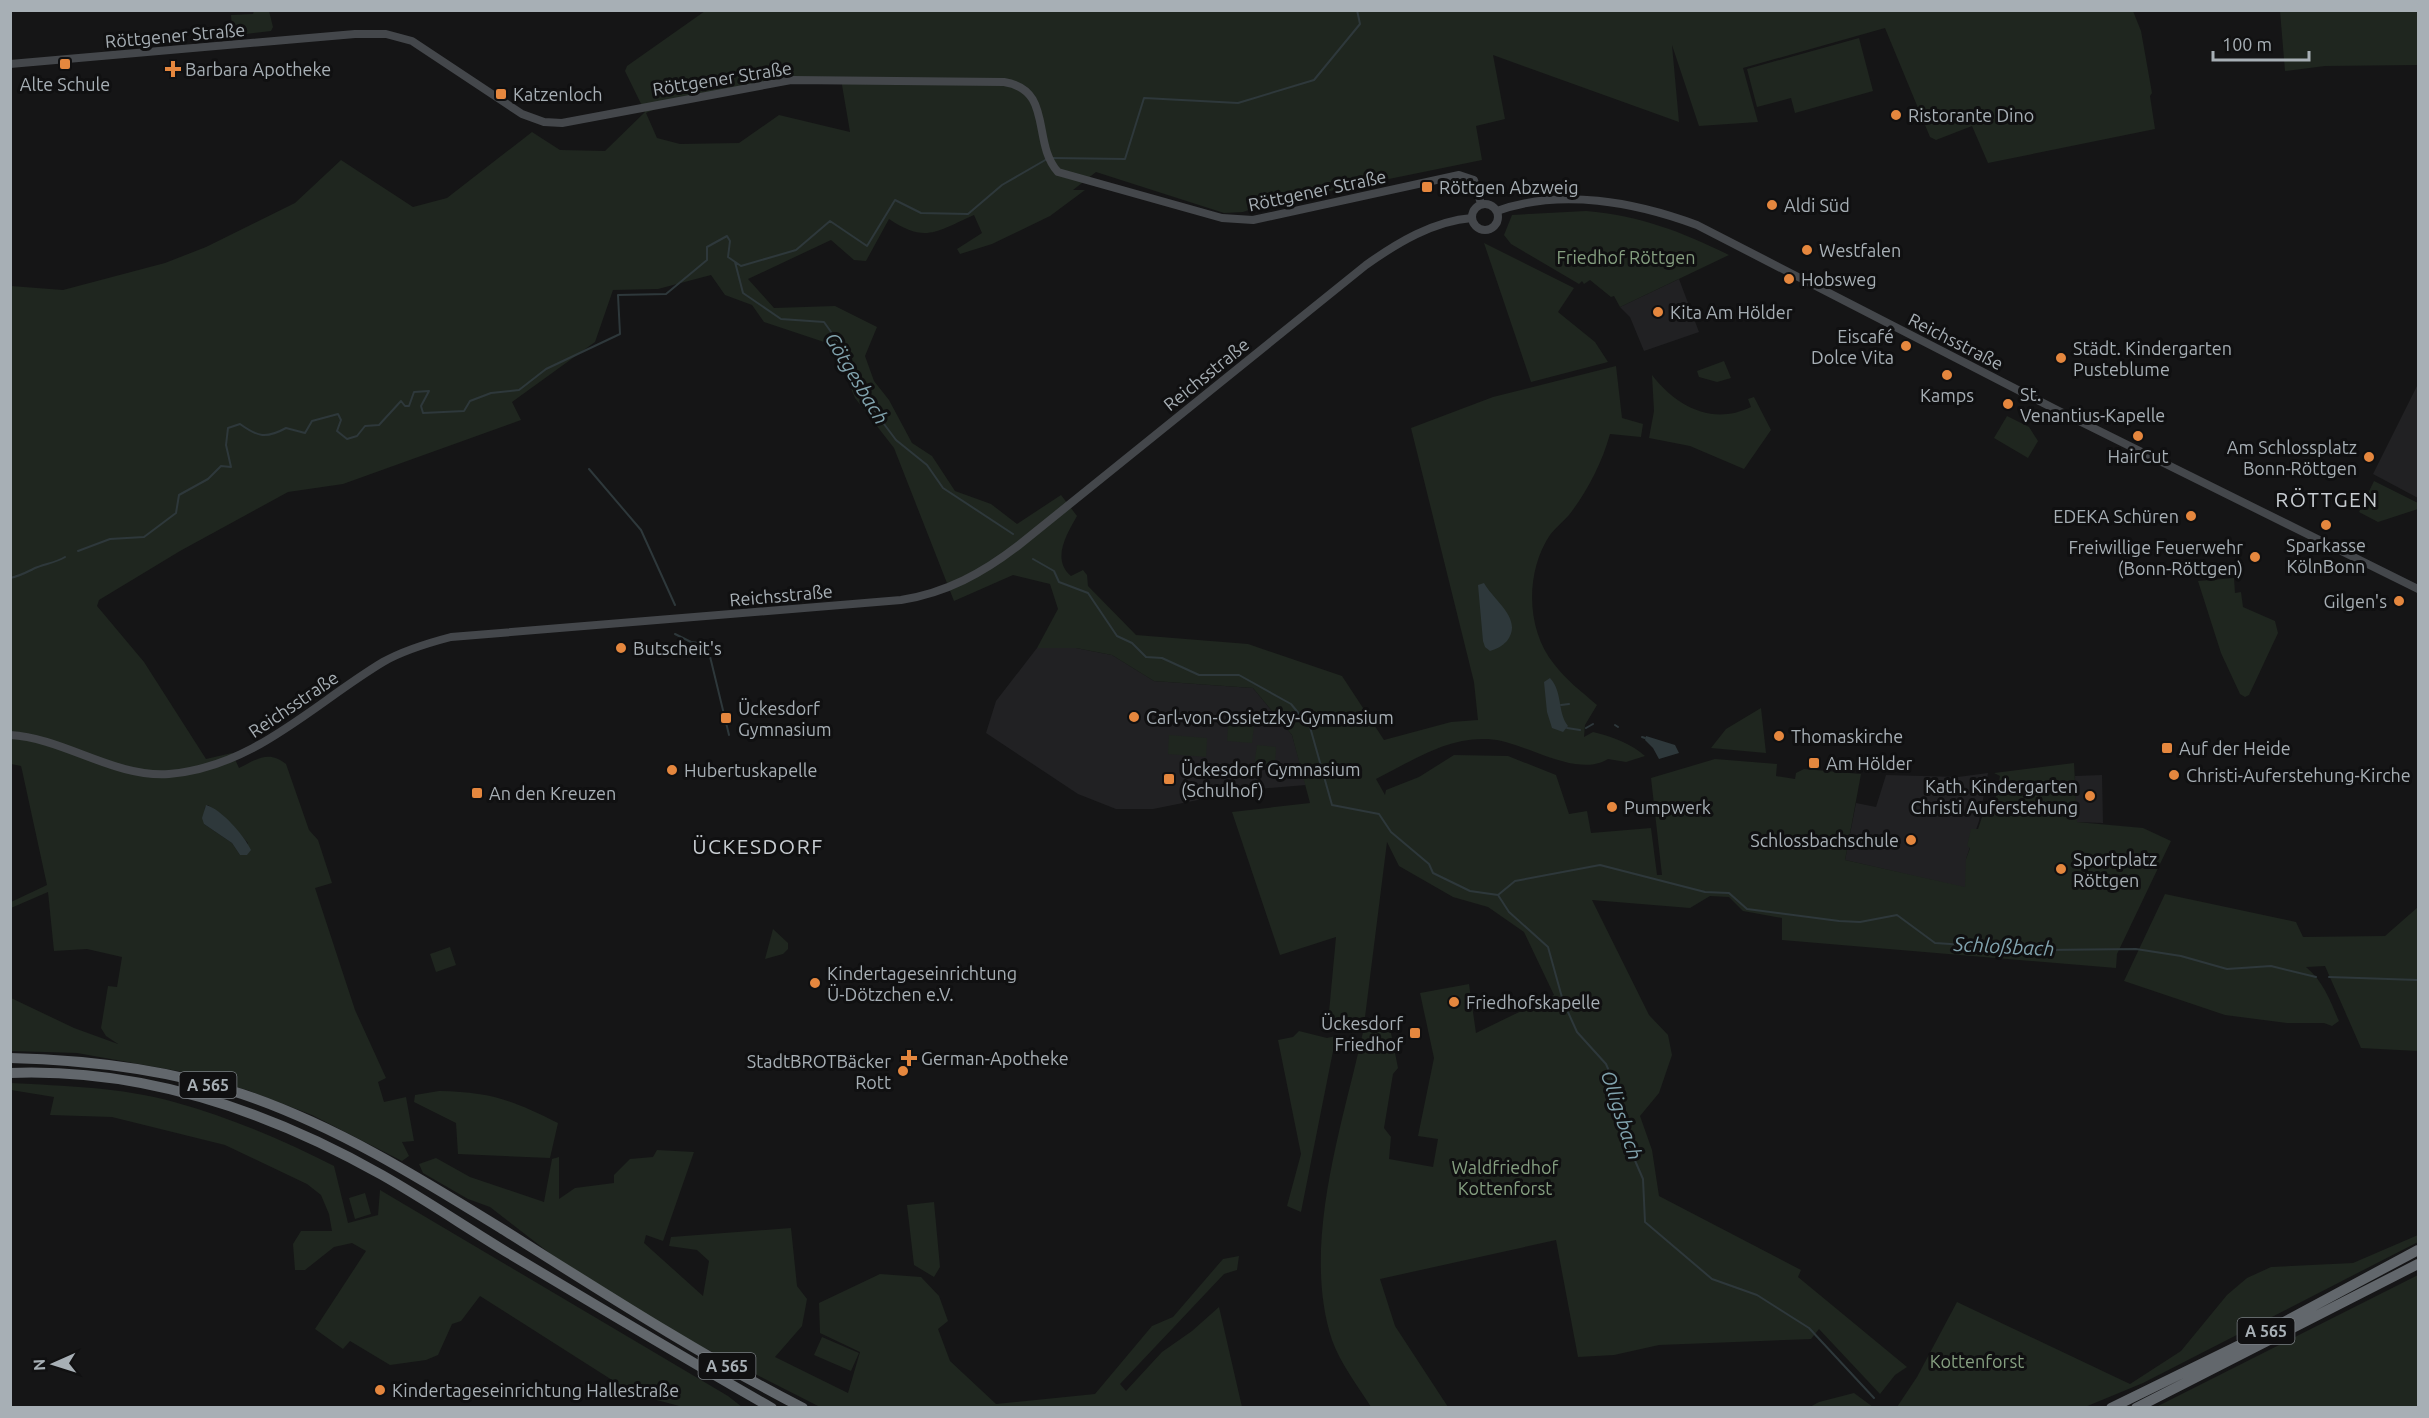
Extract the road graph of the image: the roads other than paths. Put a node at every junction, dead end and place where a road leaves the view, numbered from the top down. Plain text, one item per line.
1 (10, 64) edge
2 (1482, 204) junction
3 (1497, 211) junction
4 (1472, 218) junction
5 (2418, 589) edge
6 (10, 735) edge
7 (10, 1058) edge
8 (10, 1073) edge
9 (2418, 1250) edge
10 (2418, 1264) edge
11 (772, 1407) edge
12 (803, 1407) edge
13 (2111, 1407) edge
14 (2136, 1407) edge

1 - 2 main road, Röttgener Straße
2 - 3 main road
2 - 4 main road
3 - 4 main road
3 - 5 main road, Reichsstraße
4 - 6 main road, Reichsstraße
7 - 12 highway, A 565
8 - 11 highway, A 565
9 - 13 highway, A 565
10 - 14 highway, A 565

